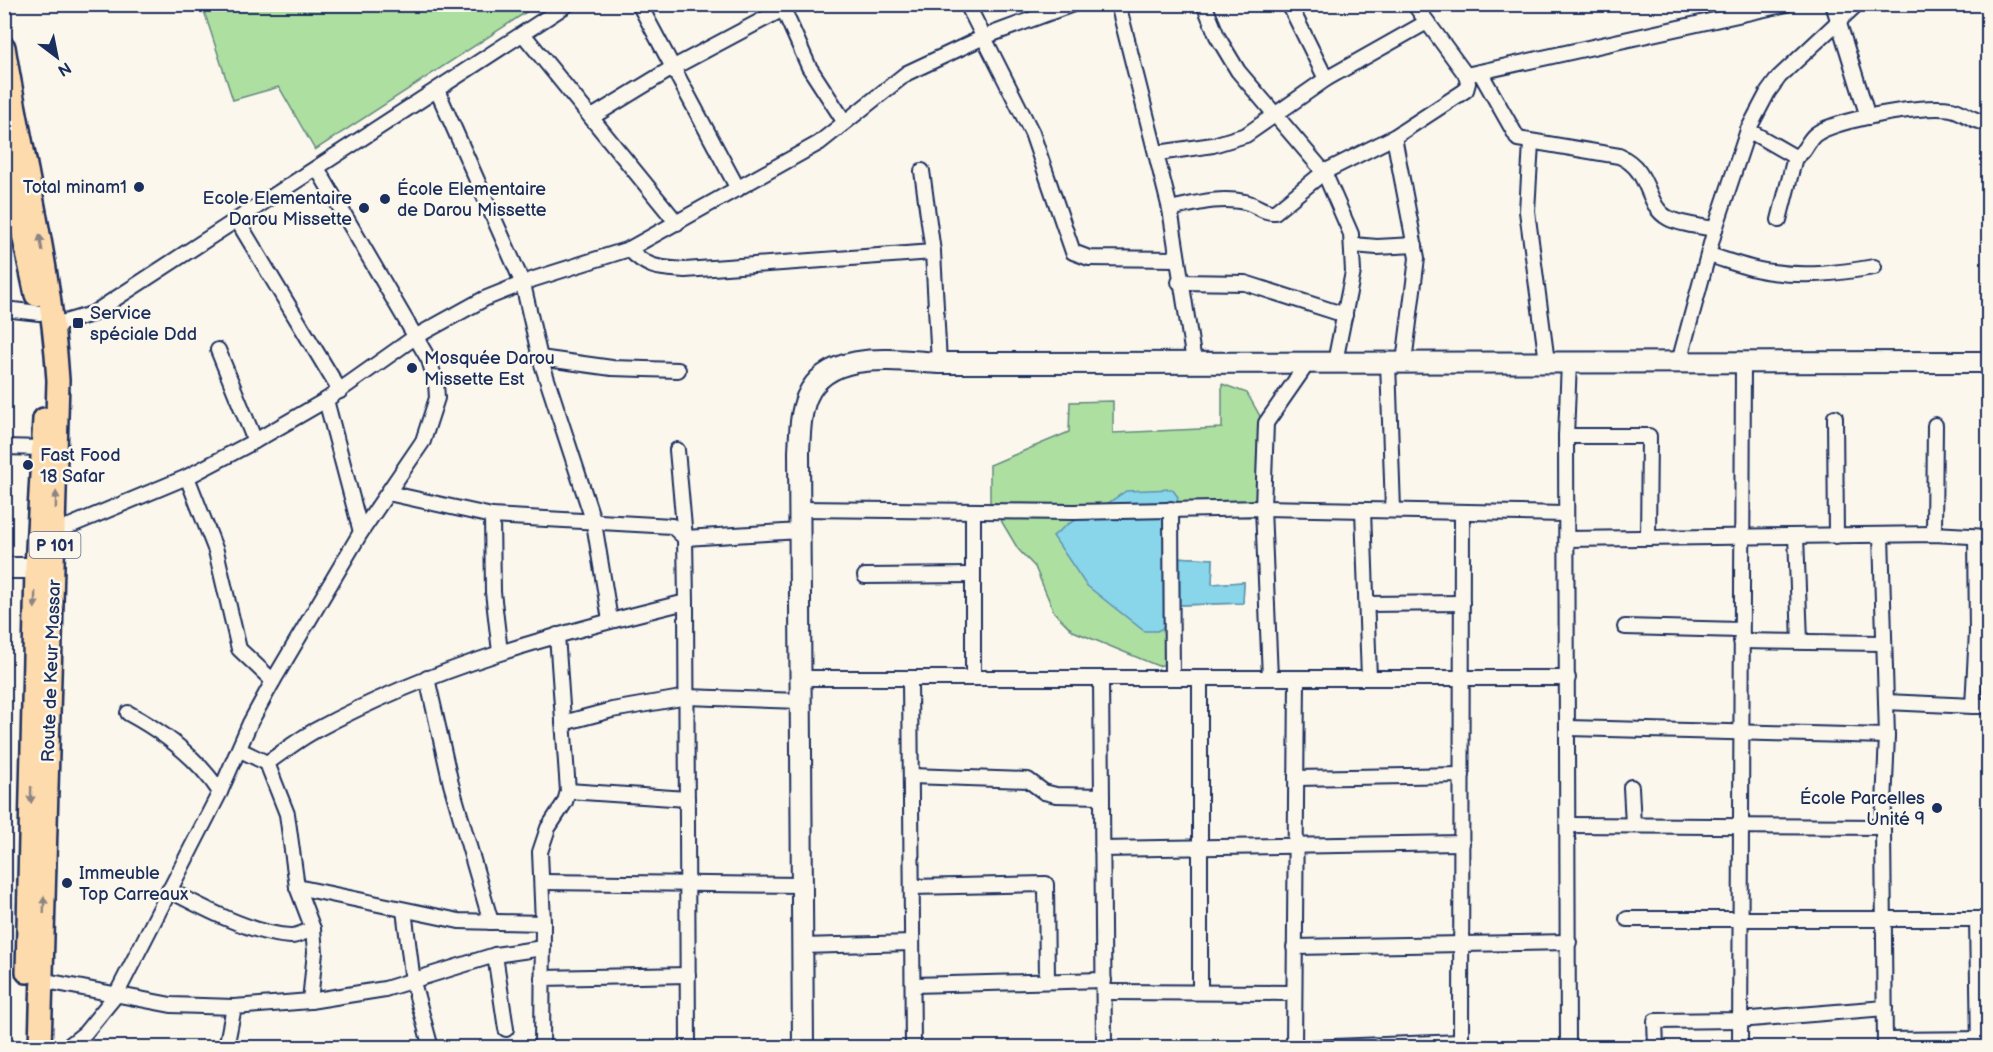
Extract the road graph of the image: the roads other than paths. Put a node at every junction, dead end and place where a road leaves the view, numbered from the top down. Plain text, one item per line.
1 (568, 4) edge
2 (639, 4) edge
3 (967, 4) edge
4 (1073, 4) edge
5 (1118, 4) edge
6 (1204, 4) edge
7 (1289, 4) edge
8 (1414, 4) edge
9 (1787, 4) edge
10 (1833, 4) edge
11 (1857, 4) edge
12 (782, 7) edge
13 (1730, 11) edge
14 (1837, 21) junction
15 (1427, 22) junction
16 (523, 34) junction
17 (984, 37) junction
18 (4, 47) edge
19 (674, 67) junction
20 (1480, 72) junction
21 (1466, 75) junction
22 (1326, 78) junction
23 (437, 90) junction
24 (1275, 113) junction
25 (592, 117) junction
26 (1868, 117) junction
27 (844, 121) junction
28 (1989, 122) edge
29 (1748, 130) junction
30 (1394, 138) junction
31 (1531, 143) junction
32 (4, 146) edge
33 (1158, 153) junction
34 (1795, 156) junction
35 (317, 168) junction
36 (922, 171) dead end
37 (1324, 172) junction
38 (738, 189) junction
39 (1170, 209) junction
40 (237, 220) junction
41 (1779, 220) dead end
42 (677, 223) junction
43 (1715, 229) junction
44 (1353, 245) junction
45 (1415, 245) junction
46 (629, 249) junction
47 (933, 252) junction
48 (1709, 255) junction
49 (1177, 259) junction
50 (1874, 267) dead end
51 (1179, 282) junction
52 (523, 284) junction
53 (4, 309) edge
54 (1345, 315) junction
55 (47, 319) junction
56 (415, 337) junction
57 (218, 350) dead end
58 (540, 358) junction
59 (1309, 361) junction
60 (1194, 362) junction
61 (1335, 362) junction
62 (1396, 362) junction
63 (1547, 362) junction
64 (1569, 362) junction
65 (1679, 362) junction
66 (1743, 362) junction
67 (1989, 362) edge
68 (939, 363) junction
69 (678, 370) dead end
70 (340, 391) junction
71 (326, 400) junction
72 (1835, 417) dead end
73 (1935, 425) dead end
74 (1566, 436) junction
75 (255, 441) junction
76 (4, 447) edge
77 (43, 448) junction
78 (677, 450) dead end
79 (187, 477) junction
80 (388, 493) junction
81 (1263, 508) junction
82 (800, 509) junction
83 (1171, 509) junction
84 (1363, 510) junction
85 (1393, 510) junction
86 (973, 511) junction
87 (1462, 512) junction
88 (1566, 514) junction
89 (492, 516) junction
90 (594, 523) junction
91 (800, 531) junction
92 (55, 532) junction
93 (362, 532) junction
94 (1934, 534) junction
95 (1881, 535) junction
96 (1796, 536) junction
97 (1836, 536) junction
98 (1742, 537) junction
99 (1982, 537) edge
100 (685, 538) junction
101 (1648, 538) junction
102 (1567, 539) junction
103 (4, 568) edge
104 (36, 568) junction
105 (973, 575) junction
106 (865, 576) dead end
107 (686, 602) junction
108 (1462, 603) junction
109 (1367, 604) junction
110 (610, 620) junction
111 (1625, 627) dead end
112 (557, 635) junction
113 (1741, 636) junction
114 (1800, 641) junction
115 (1882, 643) junction
116 (500, 652) junction
117 (427, 678) junction
118 (801, 678) junction
119 (910, 678) junction
120 (973, 678) junction
121 (1101, 678) junction
122 (1172, 678) junction
123 (1200, 678) junction
124 (1270, 678) junction
125 (1297, 678) junction
126 (1369, 678) junction
127 (1462, 678) junction
128 (1568, 678) junction
129 (273, 681) junction
130 (687, 697) junction
131 (801, 701) junction
132 (1886, 702) junction
133 (1973, 706) junction
134 (1989, 706) edge
135 (128, 713) dead end
136 (563, 723) junction
137 (1568, 728) junction
138 (1742, 731) junction
139 (1887, 736) junction
140 (240, 750) junction
141 (267, 763) junction
142 (1462, 775) junction
143 (911, 776) junction
144 (1296, 778) junction
145 (1630, 787) dead end
146 (568, 791) junction
147 (220, 792) junction
148 (1102, 796) junction
149 (687, 799) junction
150 (1569, 825) junction
151 (1633, 825) junction
152 (1742, 826) junction
153 (1883, 827) junction
154 (1462, 843) junction
155 (1295, 846) junction
156 (1200, 848) junction
157 (1102, 849) junction
158 (542, 882) junction
159 (687, 884) junction
160 (802, 885) junction
161 (912, 886) junction
162 (297, 887) junction
163 (169, 890) junction
164 (404, 910) junction
165 (1627, 919) dead end
166 (1983, 919) edge
167 (1742, 920) junction
168 (1884, 920) junction
169 (491, 922) junction
170 (543, 923) junction
171 (313, 929) junction
172 (1569, 942) junction
173 (912, 943) junction
174 (1461, 944) junction
175 (802, 946) junction
176 (1294, 947) junction
177 (543, 948) junction
178 (495, 955) junction
179 (687, 975) junction
180 (543, 978) junction
181 (41, 980) junction
182 (1047, 981) junction
183 (412, 982) junction
184 (913, 985) junction
185 (1105, 986) junction
186 (1200, 992) junction
187 (1294, 993) junction
188 (116, 995) junction
189 (310, 1001) junction
190 (234, 1007) junction
191 (1885, 1008) junction
192 (1739, 1020) junction
193 (506, 1029) dead end
194 (1982, 1042) edge
195 (1885, 1044) edge
196 (1461, 1045) edge
197 (27, 1047) edge
198 (40, 1047) edge
199 (66, 1047) edge
200 (226, 1047) edge
201 (431, 1047) edge
202 (542, 1047) edge
203 (688, 1047) edge
204 (802, 1047) edge
205 (913, 1047) edge
206 (1104, 1047) edge
207 (1293, 1047) edge
208 (1308, 1047) edge
209 (1568, 1047) edge
210 (1656, 1047) edge
211 (1740, 1047) edge

1 - 16 street
2 - 19 street
3 - 17 street
4 - 17 street
5 - 33 street
6 - 24 street
7 - 22 street
8 - 15 street
9 - 13 street
10 - 14 street
11 - 14 street
12 - 19 street
12 - 27 street
13 - 20 street
14 - 26 street
14 - 29 street
15 - 21 street
15 - 22 street
16 - 23 street
16 - 25 street
17 - 27 street
17 - 49 street
55 -> 18 main road, Route de Keur Massar / P 101
19 - 25 street
19 - 38 street
20 - 21 street
20 - 31 street
21 - 30 street
22 - 24 street
23 - 35 street
23 - 52 street
24 - 33 street
24 - 37 street
25 - 42 street
26 - 28 street
26 - 34 street
27 - 38 street
29 - 34 street
29 - 43 street
30 - 37 street
30 - 45 street
31 - 43 street
31 - 63 street
32 - 55 main road, Route de Keur Massar / P 101
33 - 39 street
34 - 41 street
35 - 40 street
35 - 56 street
36 - 47 street
37 - 39 street
37 - 44 street
38 - 42 street
39 - 49 street
40 - 55 street
40 - 70 street
42 - 46 street
43 - 48 street
44 - 45 street
44 - 54 street
45 - 62 street
46 - 47 street
46 - 52 street
47 - 68 street
48 - 50 street
48 - 65 street
49 - 51 street
51 - 54 street
51 - 60 street
52 - 56 street
52 - 58 street
53 - 55 street
54 - 61 street
55 - 77 main road, Route de Keur Massar / P 101
92 -> 55 main road, Route de Keur Massar / P 101
56 - 70 street
56 - 80 street
57 - 75 street
58 - 69 street
58 - 90 street
59 - 60 street
59 - 61 street
59 - 81 street
60 - 68 street
61 - 62 street
62 - 63 street
62 - 85 street
63 - 64 street
64 - 65 street
64 - 74 street
65 - 66 street
66 - 67 street
66 - 98 street
68 - 82 street
70 - 71 street
71 - 75 street
71 - 93 street
72 - 97 street
73 - 94 street
74 - 88 street
74 - 101 street
75 - 79 street
76 - 77 street
77 - 104 main road, Route de Keur Massar / P 101
78 - 100 street
79 - 92 street
79 - 129 street
80 - 89 street
80 - 93 street
81 - 83 street
81 - 84 street
81 - 124 street
82 - 86 street
82 - 91 street
83 - 86 street
83 - 122 street
84 - 85 street
84 - 109 street
85 - 87 street
86 - 105 street
87 - 88 street
87 - 108 street
88 - 102 street
89 - 90 street
89 - 116 street
90 - 100 street
90 - 110 street
91 - 100 street
91 - 118 street
181 -> 92 main road, Route de Keur Massar / P 101
93 - 129 street
94 - 95 street
94 - 99 street
95 - 97 street
95 - 115 street
96 - 97 street
96 - 98 street
96 - 114 street
98 - 101 street
98 - 113 street
99 - 133 street
100 - 107 street
101 - 102 street
102 - 128 street
103 - 104 street
104 -> 197 main road, Route de Keur Massar / P 101
105 - 106 street
105 - 120 street
107 - 110 street
107 - 130 street
108 - 109 street
108 - 127 street
109 - 126 street
110 - 112 street
111 - 113 street
112 - 116 street
112 - 136 street
113 - 114 street
113 - 138 street
114 - 115 street
115 - 132 street
116 - 117 street
117 - 141 street
117 - 169 street
118 - 119 street
118 - 131 street
119 - 120 street
119 - 143 street
120 - 121 street
121 - 122 street
121 - 148 street
122 - 123 street
123 - 124 street
123 - 156 street
124 - 125 street
125 - 126 street
125 - 144 street
126 - 127 street
127 - 128 street
127 - 142 street
128 - 137 street
129 - 140 street
130 - 131 street
130 - 136 street
130 - 149 street
131 - 160 street
132 - 133 street
132 - 139 street
133 - 134 street
135 - 147 street
136 - 146 street
137 - 138 street
137 - 150 street
138 - 139 street
138 - 152 street
139 - 153 street
140 - 141 street
140 - 147 street
141 - 162 street
142 - 144 street
142 - 154 street
143 - 148 street
143 - 161 street
144 - 155 street
145 - 151 street
146 - 149 street
146 - 158 street
147 - 163 street
148 - 157 street
149 - 159 street
150 - 151 street
150 - 172 street
151 - 152 street
152 - 153 street
152 - 167 street
153 - 168 street
154 - 155 street
154 - 174 street
155 - 156 street
155 - 176 street
156 - 157 street
156 - 186 street
157 - 185 street
158 - 159 street
158 - 170 street
159 - 160 street
159 - 179 street
160 - 175 street
161 - 173 street
161 - 182 street
162 - 164 street
162 - 171 street
163 - 171 street
163 - 188 street
164 - 169 street
164 - 183 street
165 - 167 street
166 - 168 street
166 - 194 street
167 - 168 street
167 - 192 street
168 - 191 street
169 - 170 street
170 - 177 street
171 - 189 street
172 - 174 street
172 - 209 street
173 - 175 street
173 - 184 street
174 - 176 street
174 - 196 street
175 - 204 street
176 - 187 street
177 - 178 street
177 - 180 street
178 - 183 street
178 - 193 street
179 - 180 street
179 - 203 street
180 - 202 street
181 - 188 street
181 - 198 main road, Route de Keur Massar / P 101
182 - 184 street
182 - 185 street
183 - 189 street
183 - 201 street
184 - 205 street
185 - 186 street
185 - 206 street
186 - 187 street
187 - 207 street
188 - 190 street
188 - 199 street
189 - 190 street
190 - 200 street
191 - 192 street
191 - 195 street
192 - 210 street
192 - 211 street
194 - 195 street
196 - 208 street

